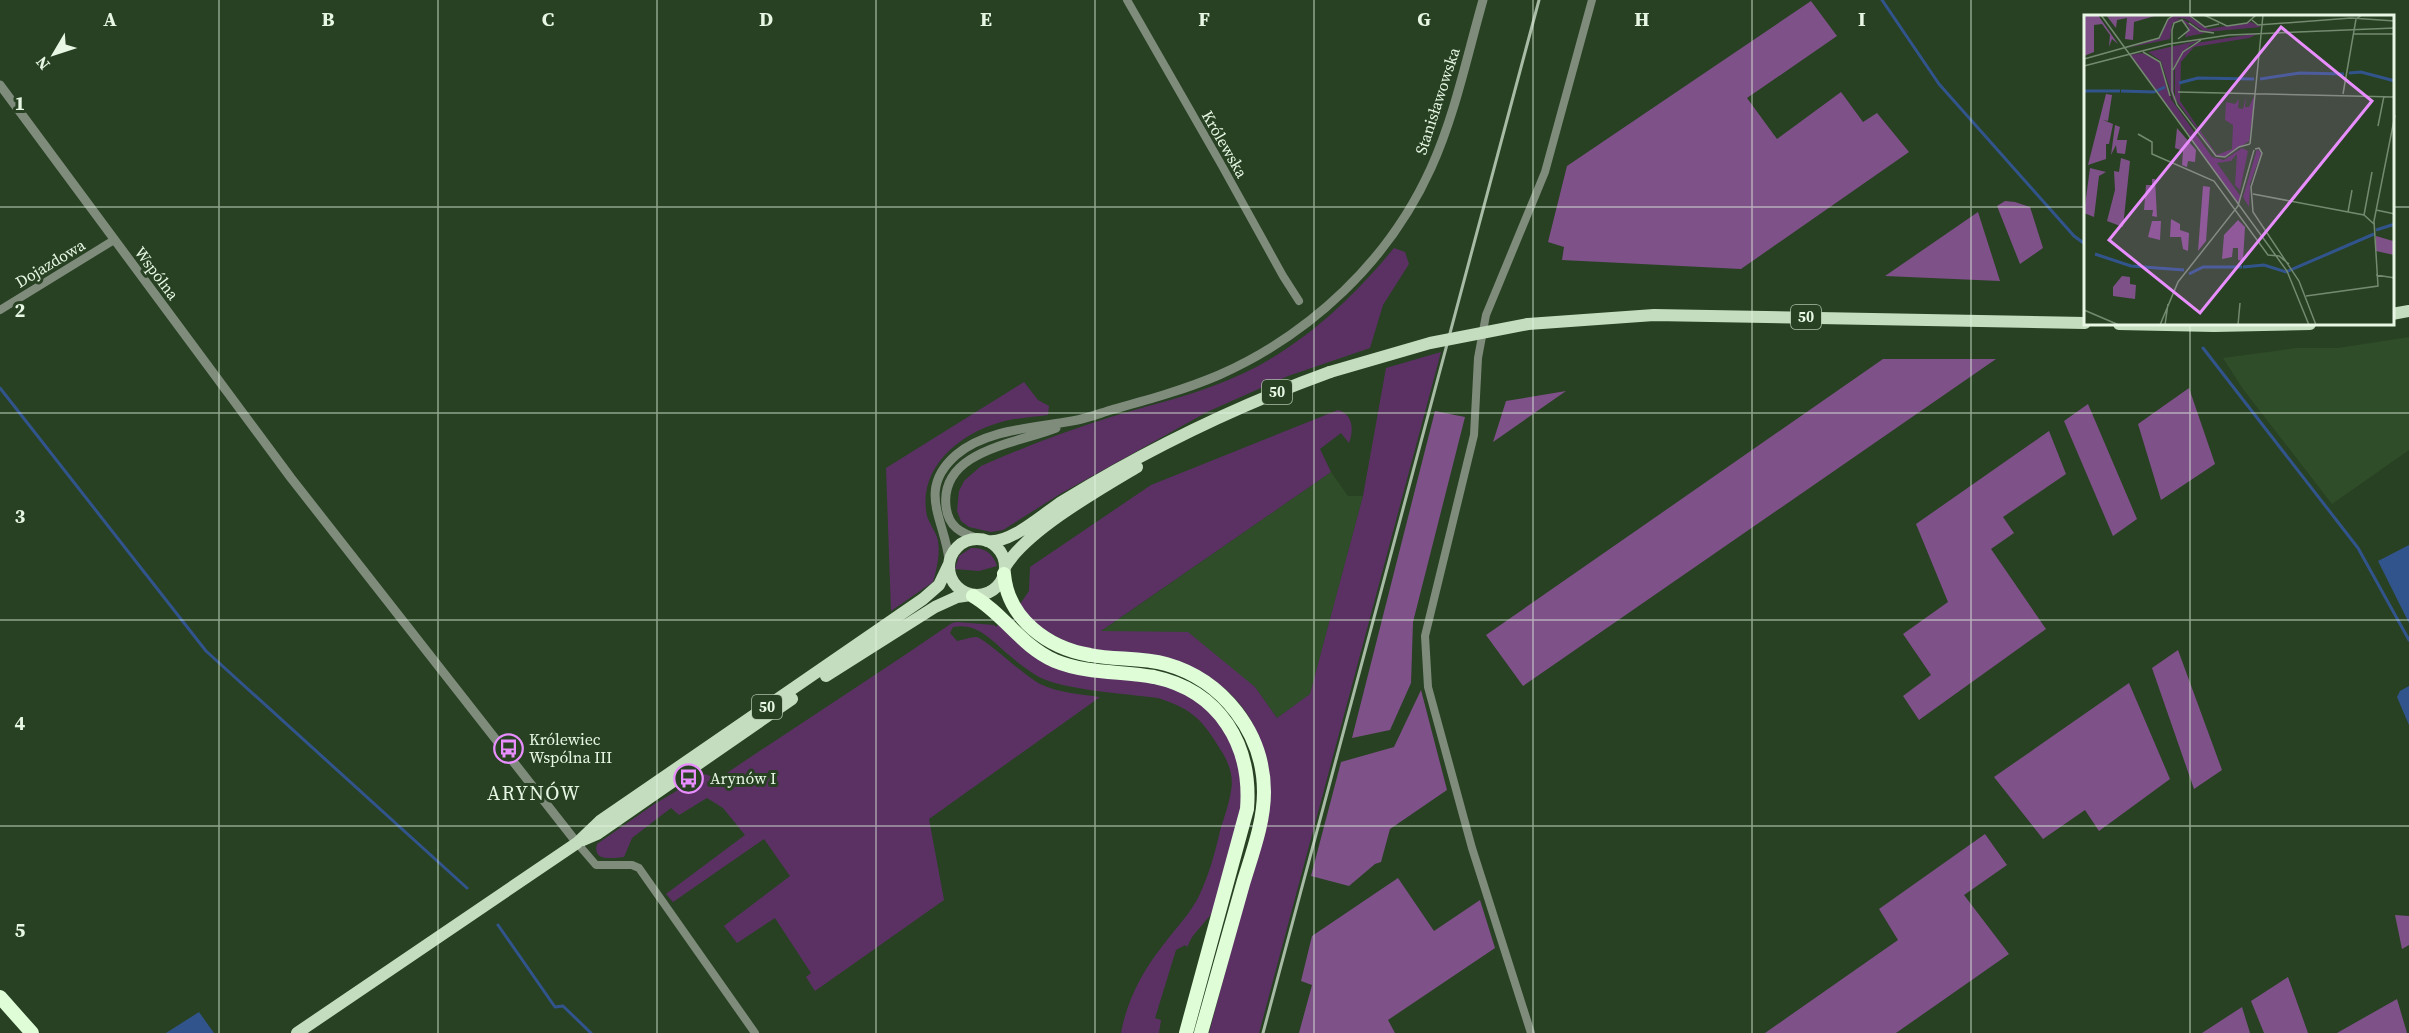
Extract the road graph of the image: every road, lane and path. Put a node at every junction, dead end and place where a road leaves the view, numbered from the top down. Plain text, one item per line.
1 (1127, 0) edge
2 (1483, 0) edge
3 (1592, 0) edge
4 (0, 85) edge
5 (114, 240) junction
6 (1299, 301) dead end
7 (0, 310) edge
8 (2409, 311) edge
9 (2394, 314) edge
10 (2084, 323) edge
11 (1226, 414) junction
12 (1076, 420) junction
13 (983, 540) junction
14 (949, 562) junction
15 (1005, 570) junction
16 (972, 595) junction
17 (577, 843) junction
18 (0, 997) edge
19 (32, 1033) edge
20 (297, 1033) edge
21 (755, 1033) edge
22 (1186, 1033) edge
23 (1201, 1033) edge
24 (1531, 1033) edge

1 - 6 street, Królewska
2 - 12 street, Stanisławowska
3 - 24 street
4 - 5 street, Wspólna
5 - 7 street, Dojazdowa
5 - 17 street, Wspólna
8 - 9 main road
10 - 11 main road, 50, bridge
11 - 13 main road, 50
11 - 15 main road, 50
12 - 13 street
12 - 14 street
13 - 14 main road, 50
13 - 15 main road
14 - 16 main road
14 - 17 main road, 50
15 - 16 main road, 50
15 - 23 highway
16 - 17 main road, 50
16 - 22 highway
17 - 20 main road, 50
17 - 21 street
18 - 19 highway

